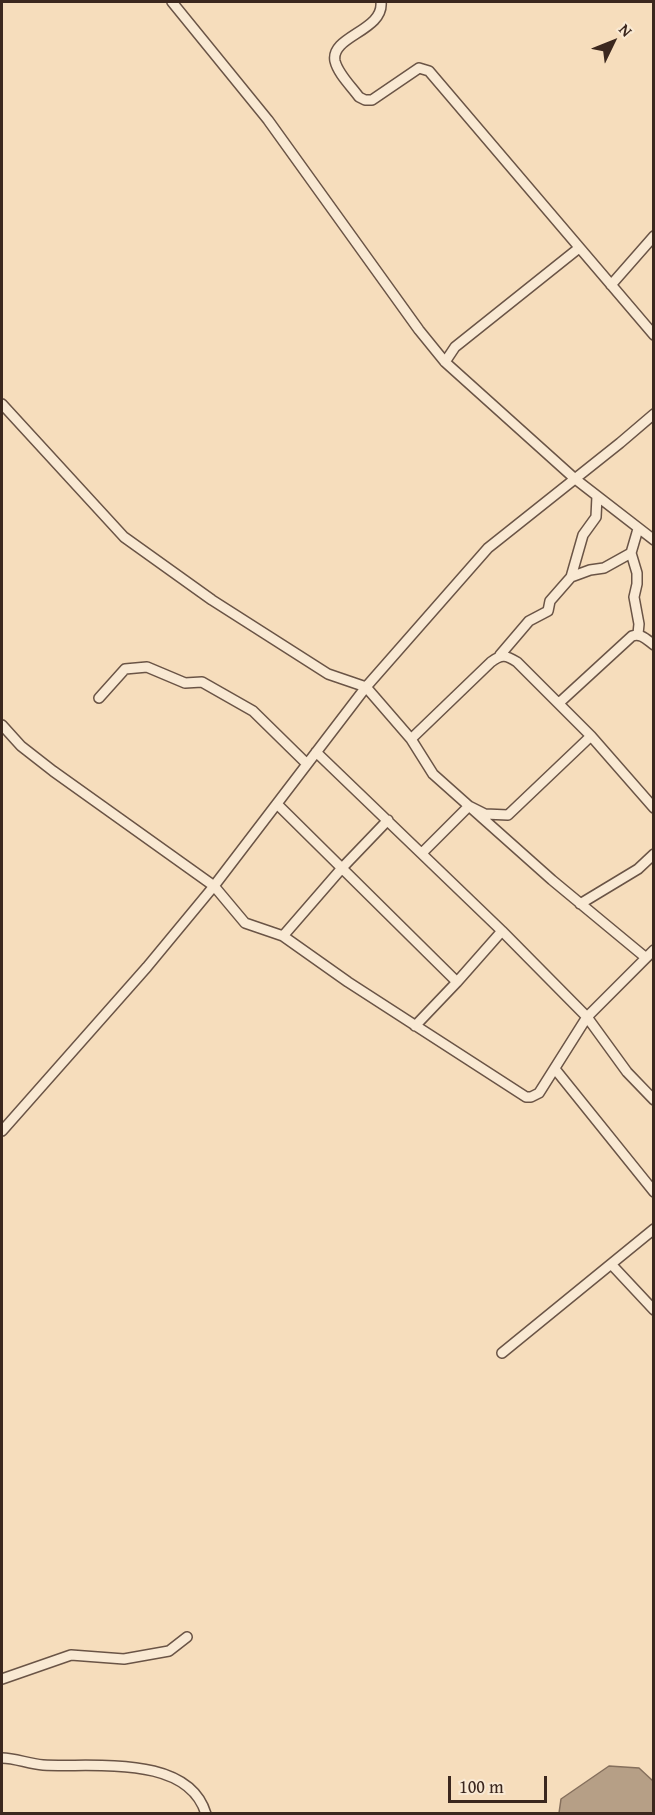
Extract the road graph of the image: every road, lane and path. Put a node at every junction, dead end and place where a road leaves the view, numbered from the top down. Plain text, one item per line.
1 (172, 2) edge
2 (381, 2) edge
3 (654, 236) edge
4 (579, 248) junction
5 (611, 285) junction
6 (654, 335) edge
7 (445, 362) junction
8 (2, 404) edge
9 (654, 414) edge
10 (574, 478) junction
11 (597, 496) junction
12 (638, 529) junction
13 (654, 540) edge
14 (631, 553) junction
15 (571, 577) junction
16 (638, 634) junction
17 (654, 645) edge
18 (500, 655) junction
19 (366, 687) junction
20 (99, 698) dead end
21 (559, 703) junction
22 (2, 724) edge
23 (591, 736) junction
24 (411, 739) junction
25 (316, 753) junction
26 (308, 764) junction
27 (277, 804) junction
28 (470, 806) junction
29 (654, 808) edge
30 (388, 820) junction
31 (422, 853) junction
32 (654, 854) edge
33 (342, 868) junction
34 (214, 886) junction
35 (580, 904) junction
36 (502, 931) junction
37 (283, 936) junction
38 (654, 950) edge
39 (645, 957) junction
40 (457, 982) junction
41 (587, 1017) junction
42 (415, 1026) junction
43 (555, 1069) junction
44 (654, 1100) edge
45 (2, 1131) edge
46 (654, 1192) edge
47 (654, 1229) edge
48 (611, 1264) junction
49 (654, 1310) edge
50 (502, 1353) dead end
51 (188, 1637) dead end
52 (2, 1679) edge
53 (2, 1758) edge
54 (206, 1814) edge

1 - 7 street
2 - 4 street
3 - 5 street
4 - 5 street
4 - 7 street
5 - 6 street
7 - 10 street
8 - 19 street
9 - 10 street
10 - 11 street
10 - 19 street
11 - 12 street
11 - 15 street
12 - 13 street
12 - 14 street
14 - 15 street
14 - 16 street
15 - 18 street
16 - 17 street
16 - 21 street
18 - 21 street
18 - 24 street
19 - 24 street
19 - 25 street
20 - 26 street
21 - 23 street
22 - 34 street
23 - 28 street
23 - 29 street
24 - 28 street
25 - 26 street
25 - 30 street
26 - 27 street
27 - 33 street
27 - 34 street
28 - 31 street
28 - 35 street
30 - 31 street
30 - 33 street
31 - 36 street
32 - 35 street
33 - 37 street
33 - 40 street
34 - 37 street
34 - 45 street
35 - 39 street
36 - 40 street
36 - 41 street
37 - 42 street
38 - 39 street
39 - 41 street
40 - 42 street
41 - 43 street
41 - 44 street
42 - 43 street
43 - 46 street
47 - 48 street
48 - 49 street
48 - 50 street
51 - 52 street
53 - 54 street

